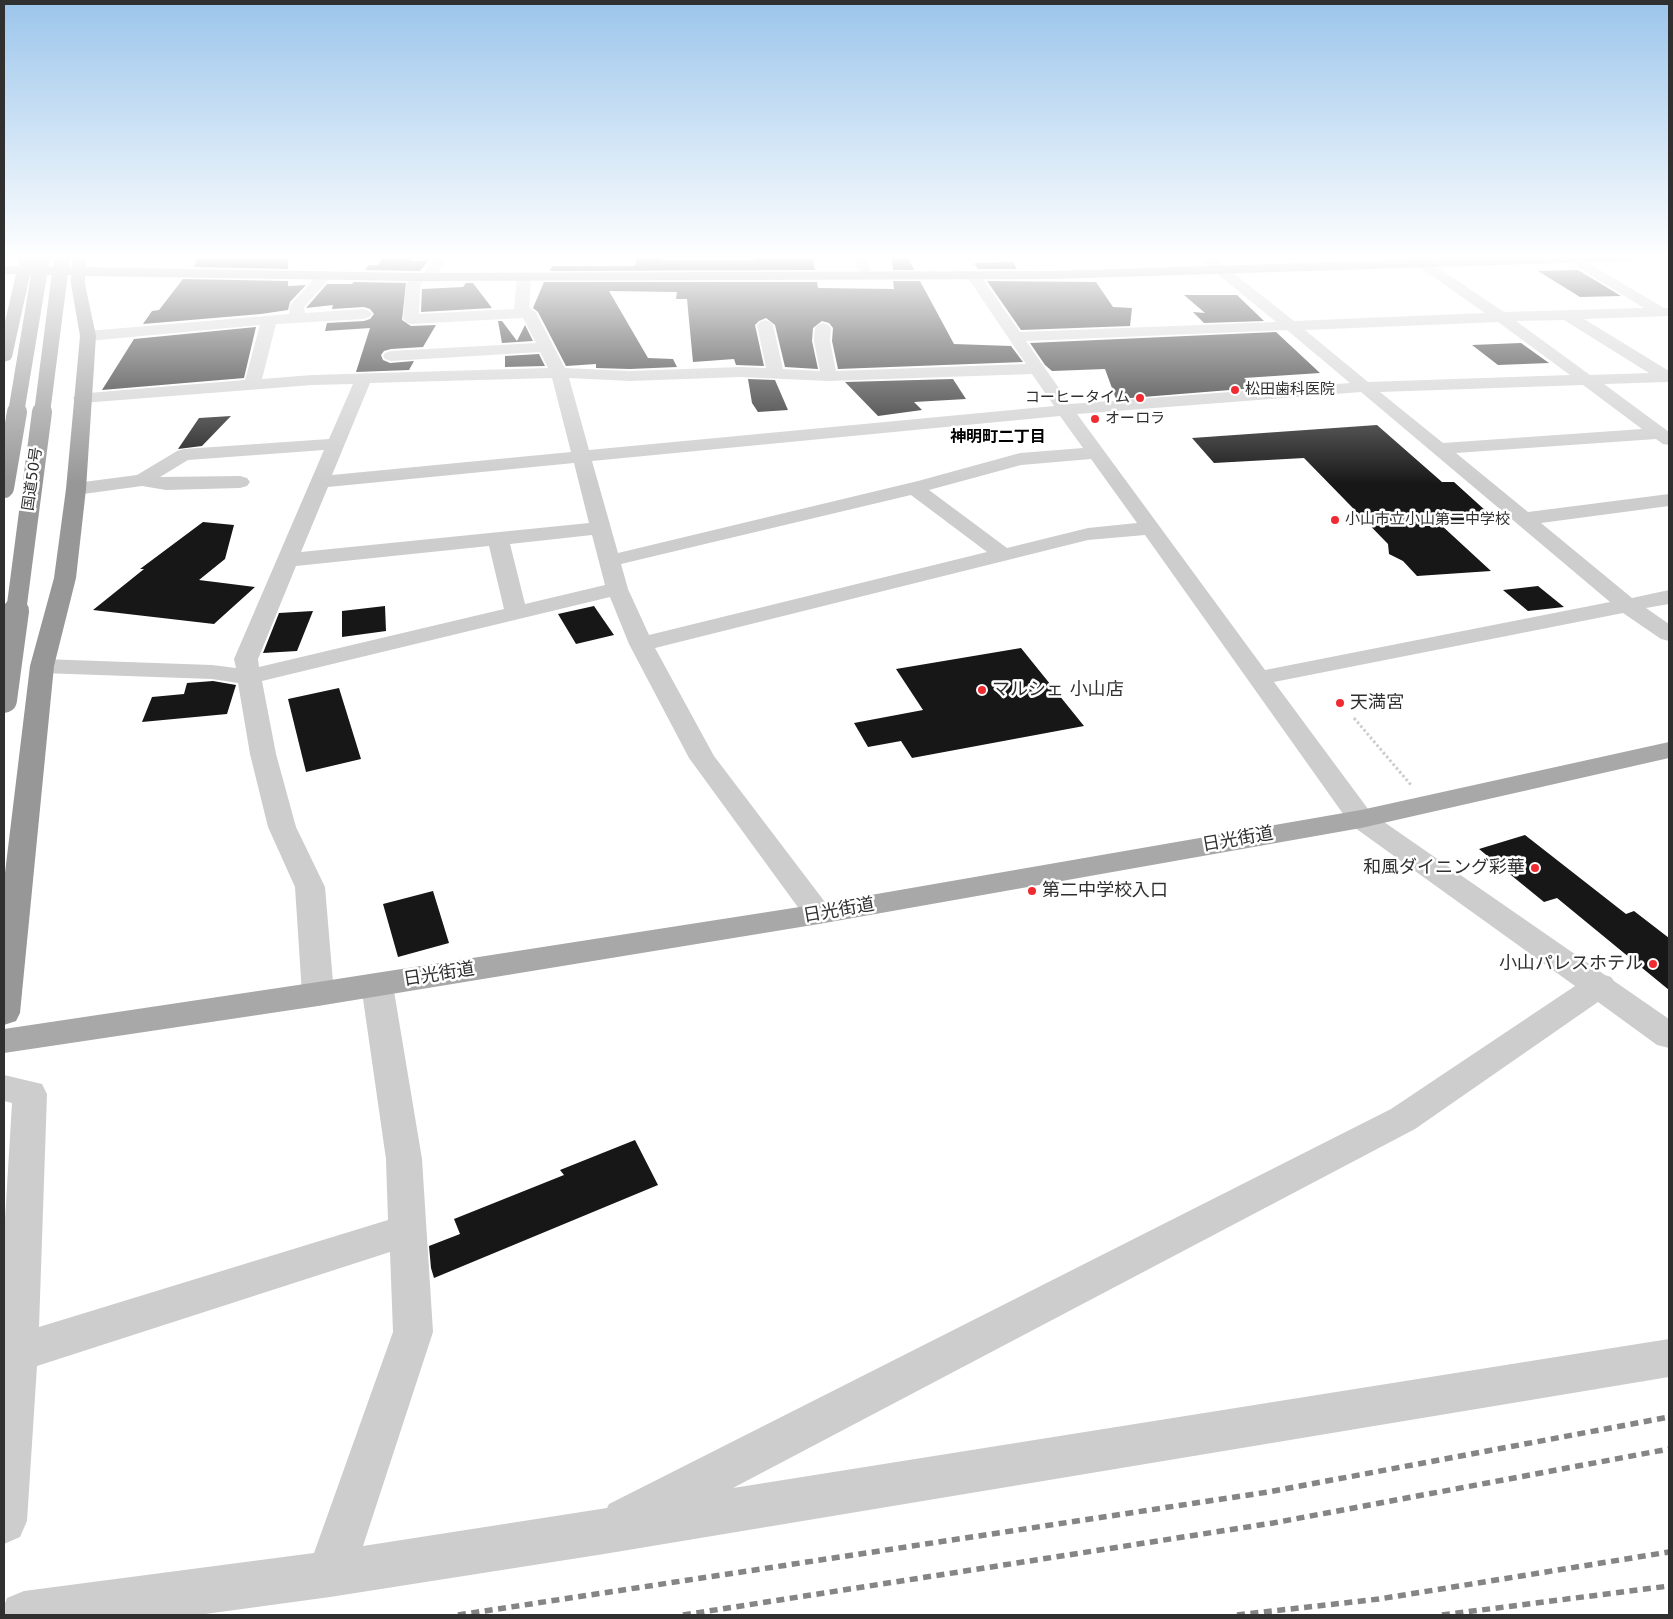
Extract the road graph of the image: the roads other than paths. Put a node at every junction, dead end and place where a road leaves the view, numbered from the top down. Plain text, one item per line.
1 (9, 333) edge
2 (30, 333) edge
3 (52, 333) edge
4 (87, 333) edge
5 (127, 333) edge
6 (266, 333) edge
7 (538, 333) edge
8 (767, 333) edge
9 (823, 333) edge
10 (1012, 333) edge
11 (1127, 333) edge
12 (1299, 333) edge
13 (1522, 333) edge
14 (1596, 333) edge
15 (88, 336) junction
16 (1015, 337) junction
17 (5, 347) edge
18 (545, 347) junction
19 (391, 356) dead end
20 (1036, 369) junction
21 (559, 373) junction
22 (776, 374) junction
23 (829, 376) junction
24 (1669, 377) edge
25 (363, 379) junction
26 (1584, 380) junction
27 (252, 385) junction
28 (1365, 387) junction
29 (82, 398) junction
30 (1065, 410) junction
31 (1664, 436) edge
32 (336, 444) junction
33 (1440, 449) junction
34 (1096, 453) junction
35 (582, 458) junction
36 (142, 480) junction
37 (240, 482) dead end
38 (321, 482) junction
39 (4, 488) edge
40 (914, 488) junction
41 (76, 489) junction
42 (1669, 500) edge
43 (1524, 519) junction
44 (601, 528) junction
45 (1151, 528) junction
46 (498, 538) junction
47 (1004, 555) junction
48 (288, 560) junction
49 (609, 561) junction
50 (617, 589) junction
51 (1669, 597) edge
52 (1628, 605) junction
53 (516, 613) junction
54 (1669, 634) edge
55 (641, 644) junction
56 (42, 666) junction
57 (249, 677) junction
58 (1259, 678) junction
59 (4, 700) edge
60 (1669, 750) edge
61 (1361, 819) junction
62 (819, 914) junction
63 (377, 985) junction
64 (1600, 986) junction
65 (318, 994) junction
66 (4, 1014) edge
67 (1669, 1036) edge
68 (4, 1041) edge
69 (4, 1088) edge
70 (409, 1230) junction
71 (17, 1353) junction
72 (1669, 1358) edge
73 (4, 1521) edge
74 (604, 1531) junction
75 (330, 1574) junction
76 (24, 1615) edge

1 - 17 highway
2 - 39 highway, 国道50号, bridge
3 - 59 highway, 国道50号, bridge
4 - 15 highway
5 - 15 street
6 - 27 street
7 - 18 street
8 - 22 street
9 - 23 street
10 - 16 street
11 - 16 street
12 - 28 street
13 - 26 street
14 - 24 street
15 - 29 highway
16 - 20 street
18 - 19 street
18 - 21 street
20 - 23 street
20 - 30 street
21 - 22 street
21 - 25 street
21 - 35 street
22 - 23 street
24 - 26 street
25 - 27 street
25 - 32 street
26 - 28 street
26 - 31 street
27 - 29 street
28 - 30 street
28 - 33 street
29 - 41 highway
30 - 34 street
30 - 35 street
31 - 33 street
32 - 36 street
32 - 38 street
33 - 43 street
34 - 40 street
34 - 45 street
35 - 38 street
35 - 44 street
36 - 37 street
36 - 41 street
38 - 48 street
40 - 47 street
40 - 49 street
41 - 56 highway
42 - 43 street
43 - 52 street
44 - 46 street
44 - 49 street
45 - 47 street
45 - 58 street
46 - 48 street
46 - 53 street
47 - 55 street
48 - 57 street
49 - 50 street
50 - 53 street
50 - 55 street
51 - 52 street
52 - 54 street
52 - 58 street
53 - 57 street
55 - 62 street
56 - 57 street
56 - 66 highway
57 - 65 street
58 - 61 street
60 - 61 main road, 日光街道
61 - 62 main road, 日光街道
61 - 64 street
62 - 63 main road, 日光街道
63 - 65 main road, 日光街道
63 - 70 street
64 - 67 street
64 - 74 street
65 - 68 main road, 日光街道
69 - 71 street
70 - 71 street
70 - 75 street
71 - 73 street
72 - 74 street
74 - 75 street
75 - 76 street

